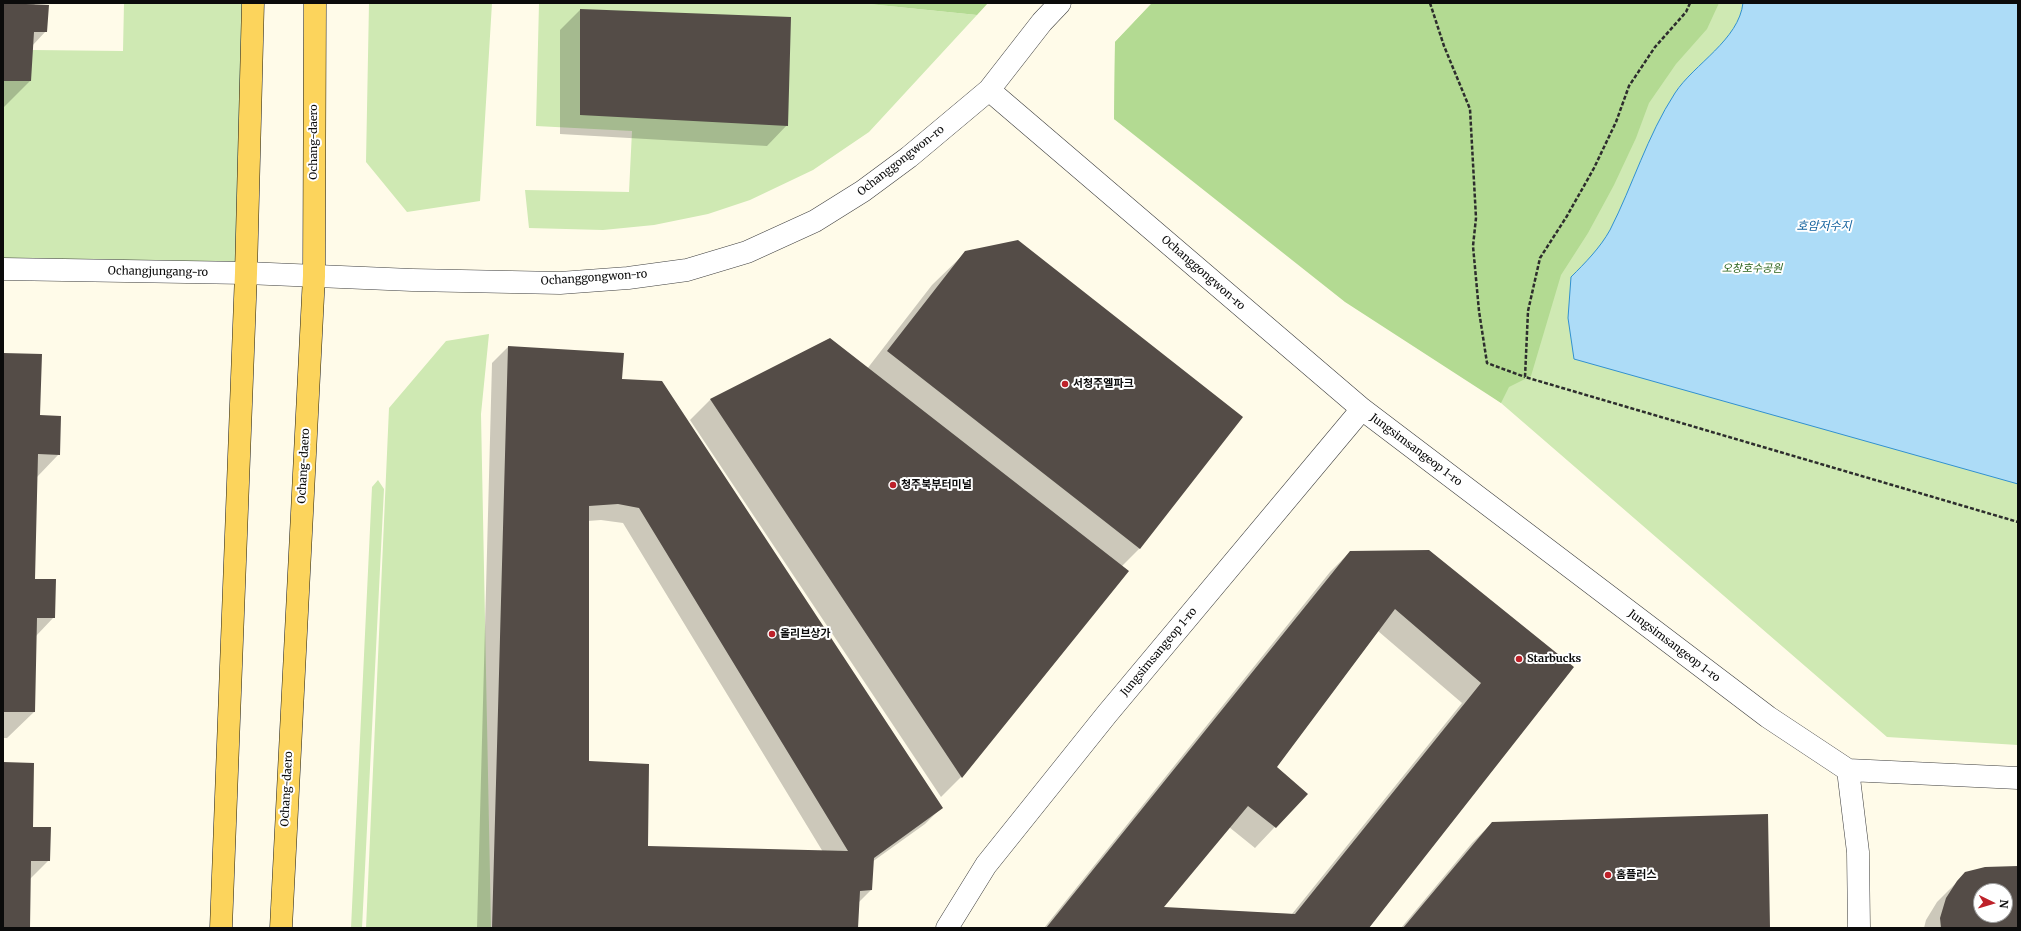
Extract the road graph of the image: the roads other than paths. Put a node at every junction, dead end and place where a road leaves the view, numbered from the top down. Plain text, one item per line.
1 (253, 3) edge
2 (315, 3) edge
3 (1060, 3) edge
4 (989, 90) junction
5 (3, 269) edge
6 (246, 273) junction
7 (314, 276) junction
8 (1362, 409) junction
9 (1848, 770) junction
10 (2018, 778) edge
11 (222, 928) edge
12 (280, 928) edge
13 (947, 928) edge
14 (1859, 928) edge

1 - 6 main road
2 - 7 main road, Ochang-daero
3 - 4 street, Ochanggongwon-ro
4 - 7 street, Ochanggongwon-ro
4 - 8 street, Ochanggongwon-ro
5 - 6 street, Ochangjungang-ro
6 - 7 street, Ochangjungang-ro
6 - 11 main road
7 - 12 main road, Ochang-daero
8 - 9 street, Jungsimsangeop 1-ro
8 - 13 street, Jungsimsangeop 1-ro
9 - 10 street
9 - 14 street

